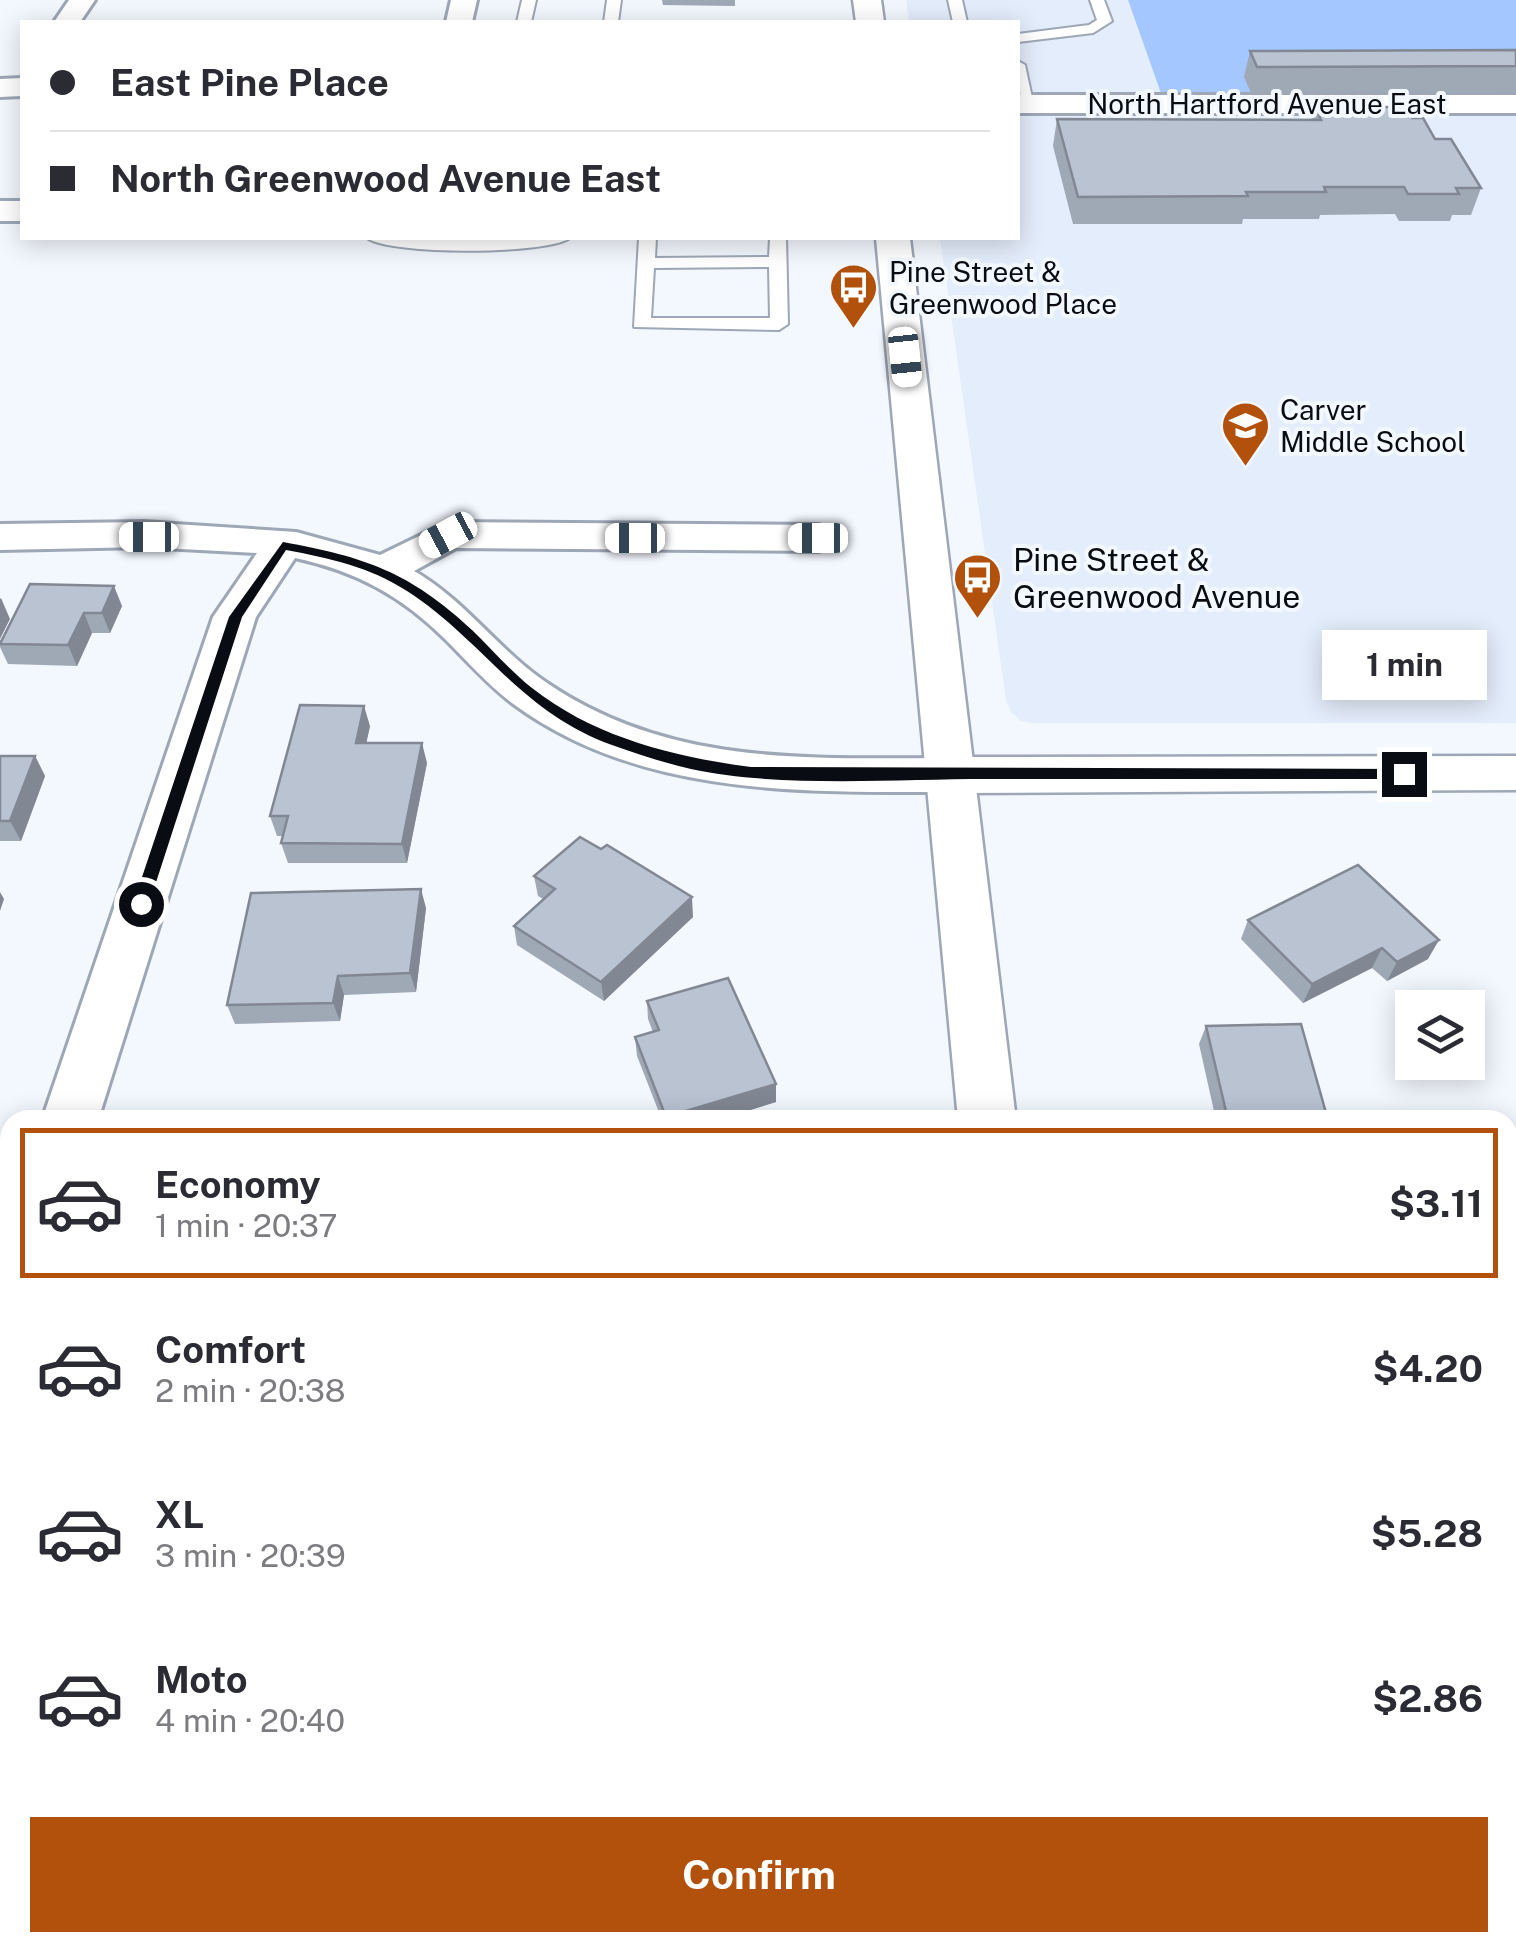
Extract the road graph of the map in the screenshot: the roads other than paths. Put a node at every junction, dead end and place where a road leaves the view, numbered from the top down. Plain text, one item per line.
1 (1098, 0) edge
2 (1020, 38) edge
3 (1023, 104) edge
4 (1516, 104) edge
5 (384, 240) edge
6 (552, 240) edge
7 (648, 240) edge
8 (778, 240) edge
9 (893, 240) edge
10 (778, 262) junction
11 (646, 263) junction
12 (0, 537) edge
13 (818, 538) dead end
14 (283, 546) junction
15 (398, 580) junction
16 (951, 774) junction
17 (1516, 774) edge
18 (73, 1110) edge
19 (986, 1110) edge

1 - 2 lane
3 - 4 street, North Hartford Avenue East
5 - 6 lane
7 - 11 lane
8 - 10 lane
9 - 16 main road
10 - 11 lane
10 - 11 lane
12 - 14 street
13 - 15 street
14 - 15 street
14 - 18 street
15 - 16 street
16 - 17 main road
16 - 19 main road

